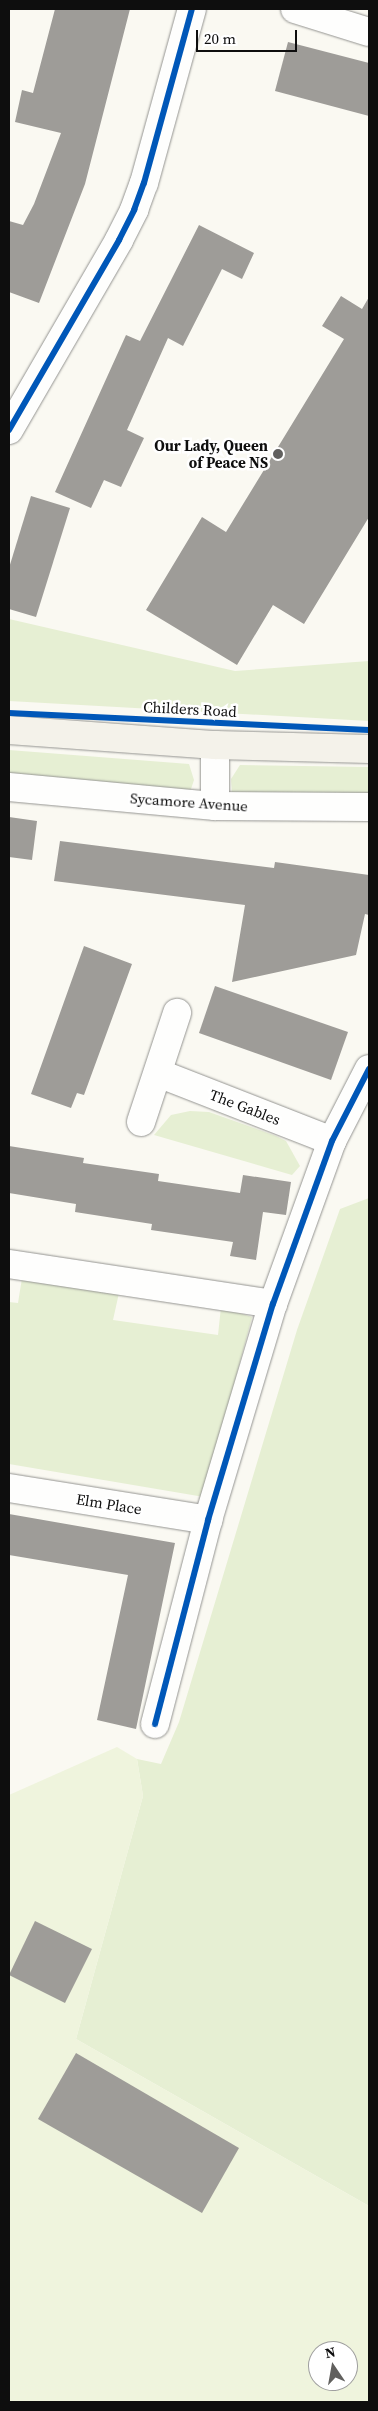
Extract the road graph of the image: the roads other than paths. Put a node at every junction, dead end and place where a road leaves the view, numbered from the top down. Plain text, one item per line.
1 (192, 9) edge
2 (295, 9) edge
3 (369, 32) edge
4 (16, 398) edge
5 (9, 430) edge
6 (9, 730) edge
7 (215, 745) junction
8 (369, 749) edge
9 (9, 787) edge
10 (215, 806) junction
11 (369, 807) edge
12 (178, 1013) dead end
13 (369, 1069) edge
14 (158, 1073) junction
15 (141, 1122) dead end
16 (332, 1141) junction
17 (9, 1264) edge
18 (273, 1304) junction
19 (9, 1488) edge
20 (208, 1520) junction
21 (154, 1724) dead end

1 - 4 street
2 - 3 street
4 - 5 street
6 - 7 main road
7 - 8 main road
7 - 10 street
9 - 10 street, Sycamore Avenue
10 - 11 street, Sycamore Avenue
12 - 14 street
13 - 16 street
14 - 15 street
14 - 16 street, The Gables
16 - 18 street
17 - 18 street
18 - 20 street
19 - 20 street, Elm Place
20 - 21 street

